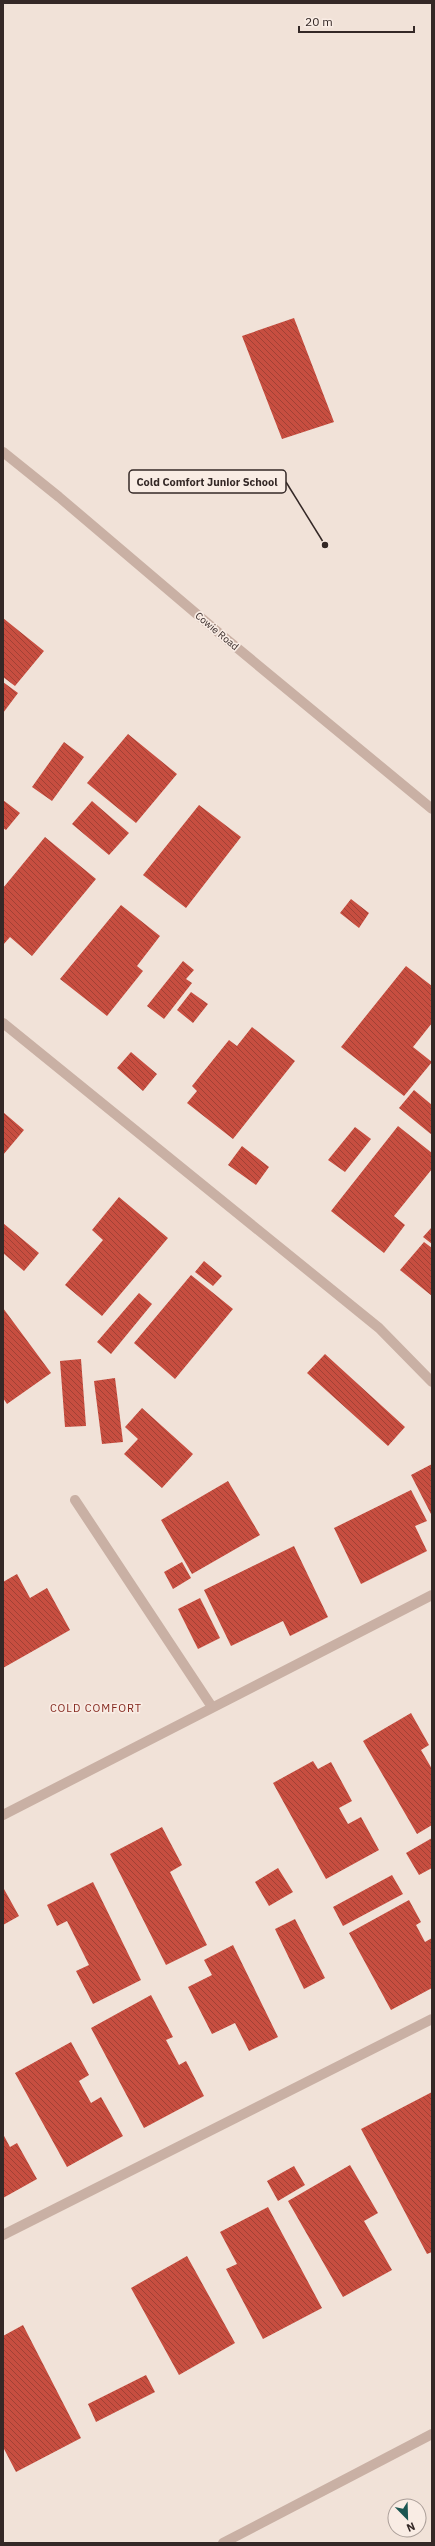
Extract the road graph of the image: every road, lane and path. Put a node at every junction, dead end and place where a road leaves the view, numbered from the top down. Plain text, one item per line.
1 (3, 452) edge
2 (432, 809) edge
3 (3, 1023) edge
4 (432, 1382) edge
5 (75, 1500) dead end
6 (432, 1595) edge
7 (212, 1707) junction
8 (3, 1815) edge
9 (432, 2019) edge
10 (3, 2235) edge
11 (432, 2434) edge
12 (223, 2543) edge

1 - 2 street, Cowie Road
3 - 4 street
5 - 7 street
6 - 7 street
7 - 8 street
9 - 10 street
11 - 12 street

